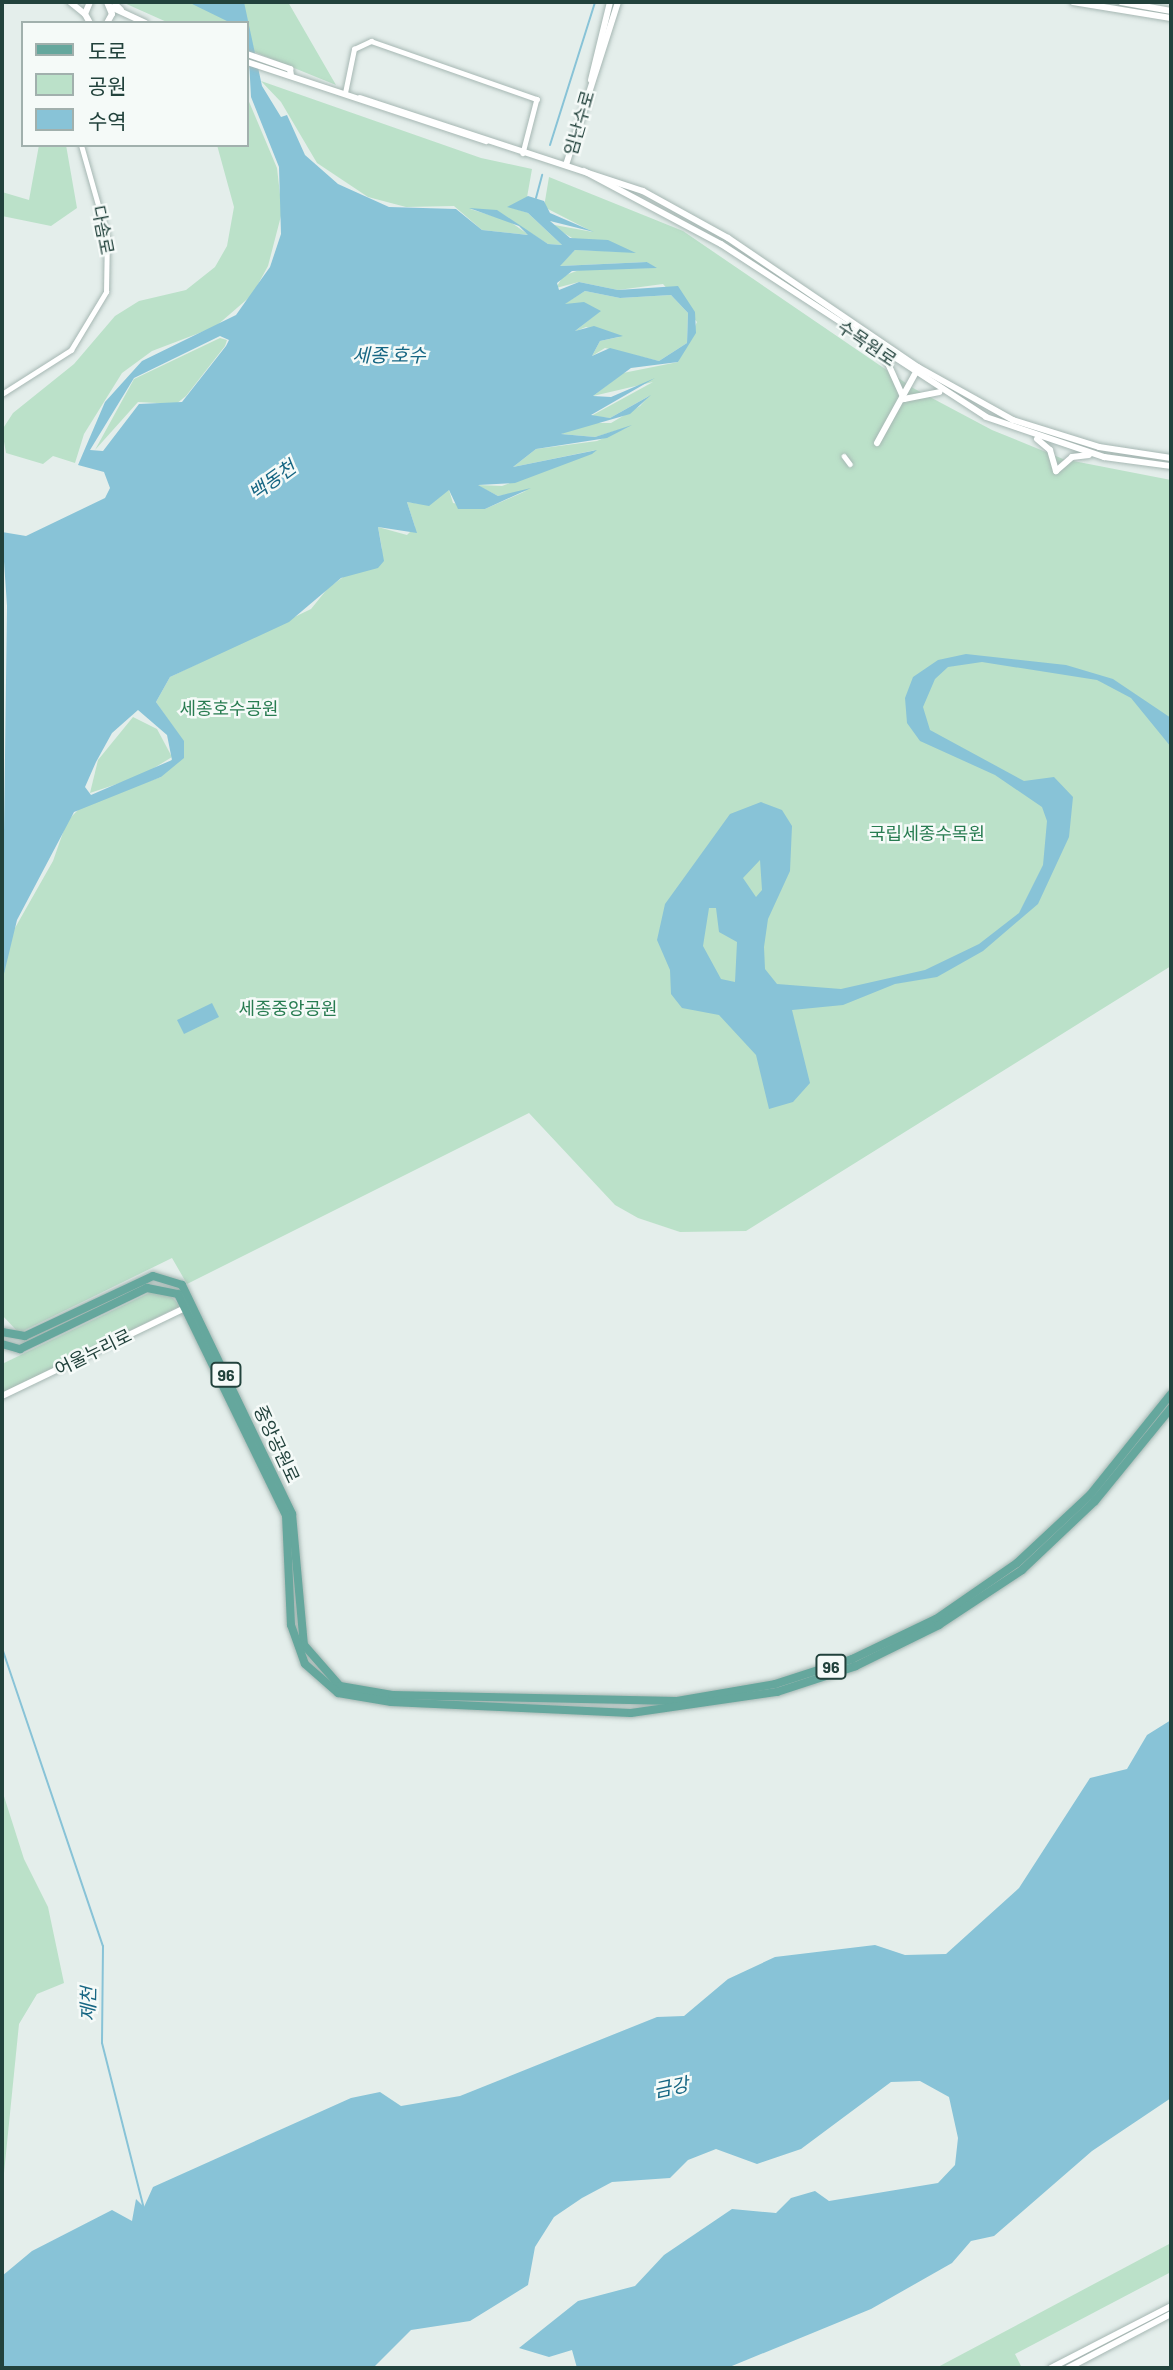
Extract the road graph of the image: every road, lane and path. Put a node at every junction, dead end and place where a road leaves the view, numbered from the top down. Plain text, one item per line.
1 (70, 2) edge
2 (90, 2) edge
3 (610, 2) edge
4 (618, 2) edge
5 (1073, 2) edge
6 (1121, 2) edge
7 (110, 3) edge
8 (1171, 11) edge
9 (85, 14) junction
10 (1171, 18) edge
11 (83, 21) edge
12 (89, 21) edge
13 (107, 21) edge
14 (138, 21) edge
15 (248, 55) edge
16 (248, 62) edge
17 (266, 64) junction
18 (591, 80) junction
19 (345, 93) junction
20 (82, 147) edge
21 (523, 153) junction
22 (566, 165) junction
23 (584, 171) junction
24 (881, 354) junction
25 (916, 371) junction
26 (944, 393) junction
27 (2, 394) edge
28 (904, 399) junction
29 (1030, 433) junction
30 (877, 443) dead end
31 (1094, 454) junction
32 (844, 456) dead end
33 (1171, 458) edge
34 (850, 464) dead end
35 (1171, 466) edge
36 (185, 1308) junction
37 (2, 1332) edge
38 (2, 1344) edge
39 (1171, 1394) edge
40 (2, 1396) edge
41 (1171, 1408) edge
42 (308, 1661) junction
43 (392, 1699) junction
44 (1171, 2306) edge
45 (1171, 2314) edge
46 (1051, 2368) edge
47 (1068, 2368) edge

1 - 9 street
2 - 9 street
3 - 18 street, 임난수로
4 - 18 street, 임난수로
5 - 10 street
6 - 8 street
7 - 13 street
7 - 14 street
9 - 11 street
9 - 12 street
15 - 17 street, 수목원로
16 - 17 street, 수목원로
17 - 19 street, 수목원로
18 - 22 street, 임난수로
19 - 21 street, 수목원로
19 - 21 street
20 - 27 street, 다솜로
21 - 22 street, 수목원로
22 - 23 street, 수목원로
23 - 24 street, 수목원로
23 - 25 street, 수목원로
24 - 25 street, 수목원로
24 - 28 street
25 - 26 street, 수목원로
25 - 28 street
25 - 33 street, 수목원로
26 - 28 street
26 - 29 street, 수목원로
28 - 30 street
29 - 31 street, 수목원로
29 - 31 street
31 - 35 street, 수목원로
32 - 34 street
36 - 38 main road, 중앙공원로 / 96
36 - 40 street, 어울누리로
36 - 42 main road, 중앙공원로 / 96
37 - 42 main road, 중앙공원로 / 96
39 - 43 main road, 96
41 - 43 main road, 96
42 - 43 main road, 96
44 - 46 street
45 - 47 street

